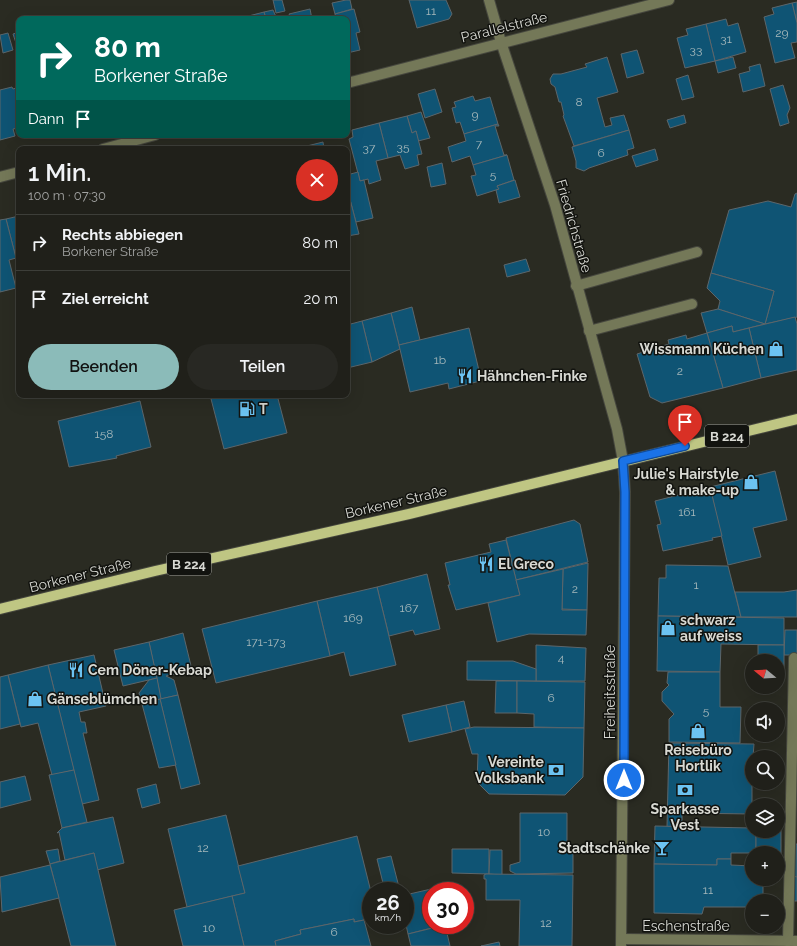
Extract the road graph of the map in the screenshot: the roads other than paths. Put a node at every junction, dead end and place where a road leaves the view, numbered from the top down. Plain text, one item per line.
1 (489, 0) edge
2 (669, 0) edge
3 (501, 42) junction
4 (350, 82) edge
5 (145, 138) edge
6 (115, 146) edge
7 (16, 173) edge
8 (0, 177) edge
9 (697, 252) dead end
10 (576, 286) junction
11 (692, 304) dead end
12 (589, 331) junction
13 (797, 419) edge
14 (623, 461) junction
15 (0, 609) edge
16 (794, 658) dead end
17 (792, 941) edge
18 (622, 943) edge

1 - 3 street, Friedrichstraße
2 - 3 street, Parallelstraße
3 - 4 street, Parallelstraße
3 - 10 street, Friedrichstraße
5 - 6 street
7 - 8 street
9 - 10 street
10 - 12 street, Friedrichstraße
11 - 12 street
12 - 14 street, Friedrichstraße
13 - 14 main road, Borkener Straße / B 224
14 - 15 main road, Borkener Straße / B 224
14 - 18 street, Freiheitsstraße
16 - 17 street
17 - 18 street, Eschenstraße

